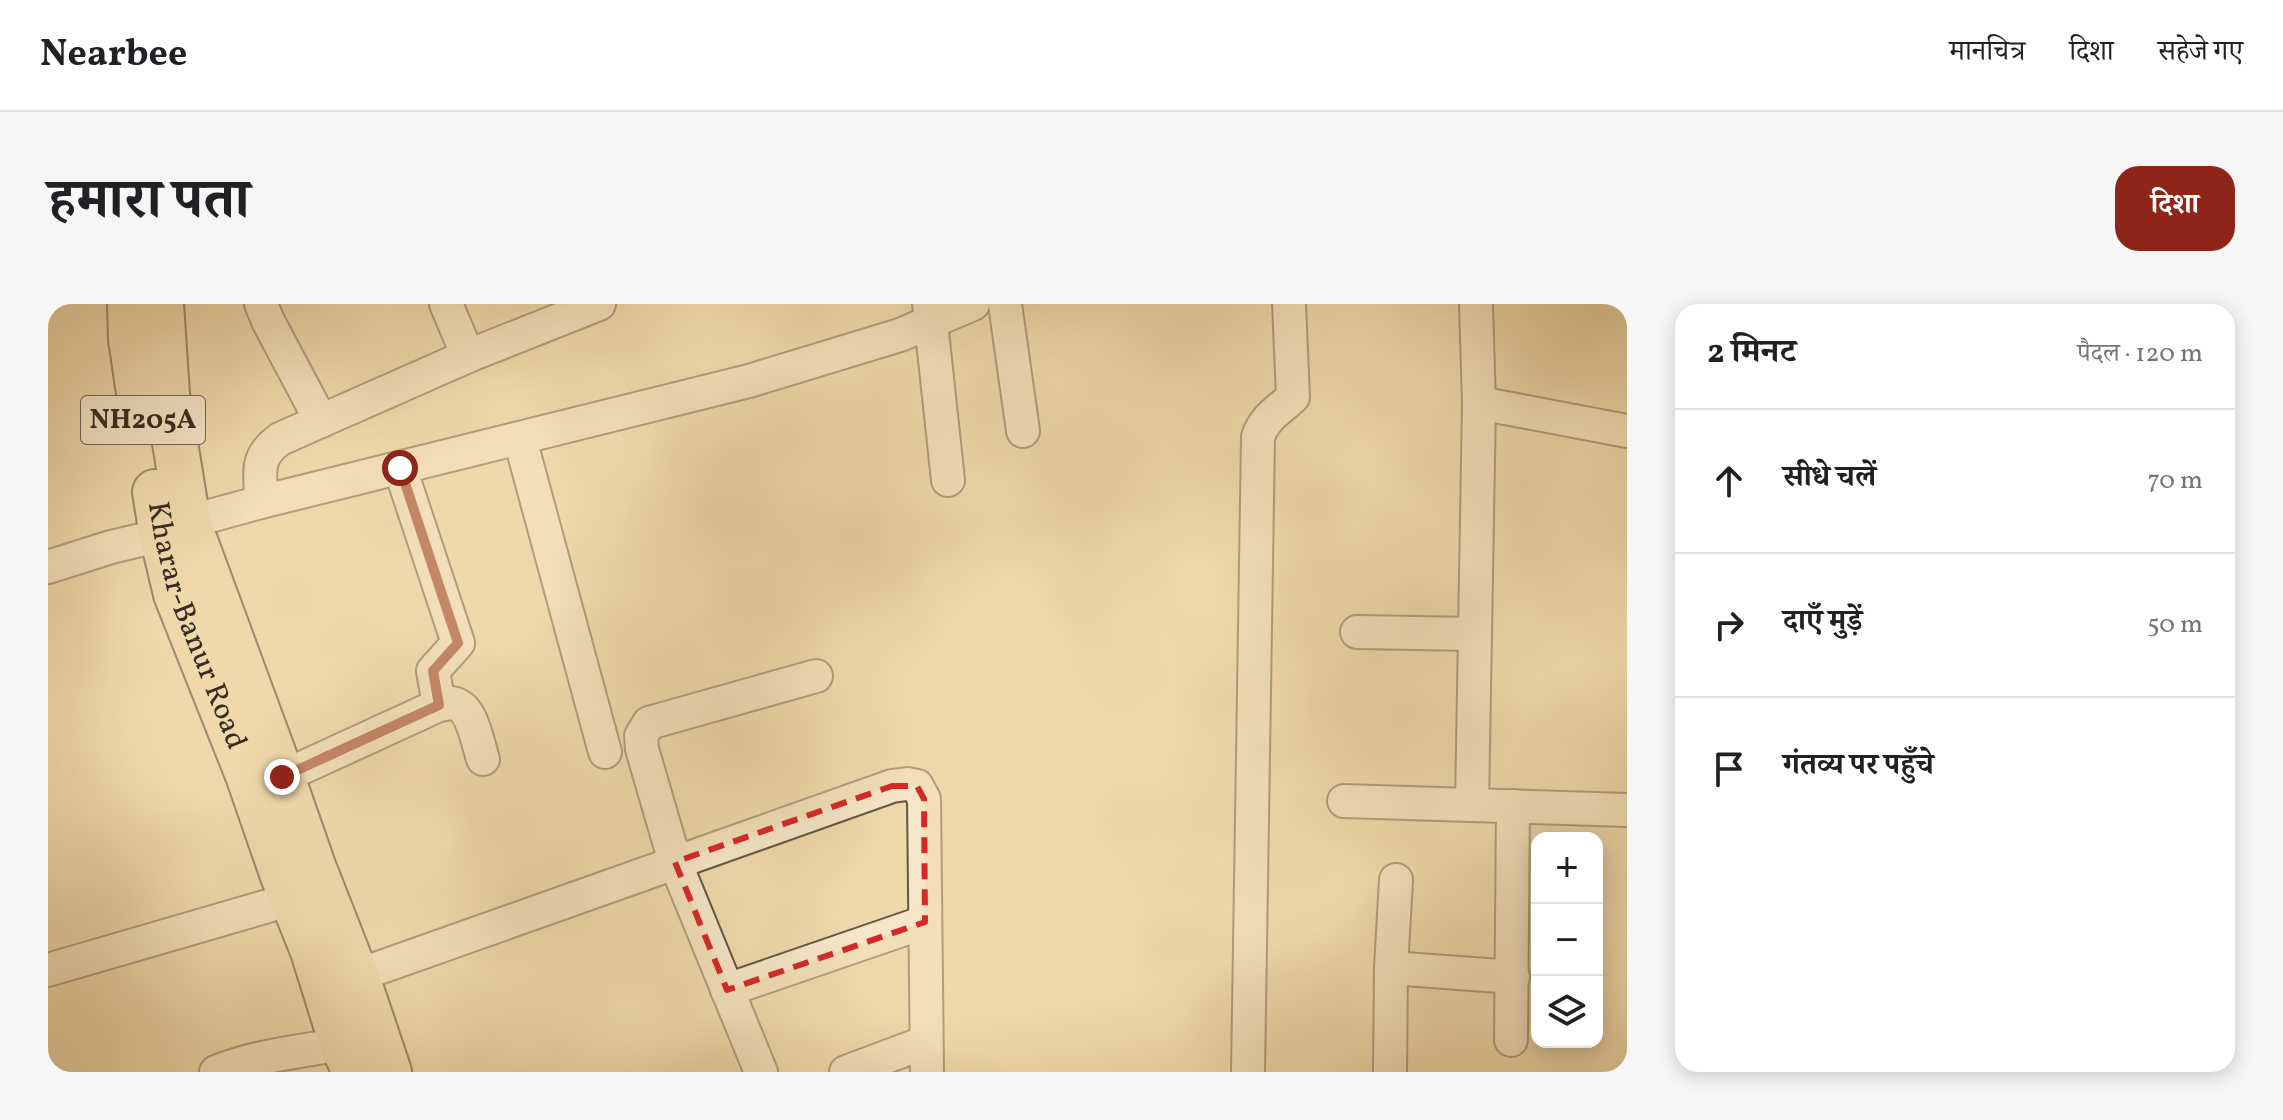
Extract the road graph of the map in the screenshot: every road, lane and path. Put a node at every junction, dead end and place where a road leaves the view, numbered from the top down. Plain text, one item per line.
1 (130, 304) edge
2 (161, 304) edge
3 (261, 304) edge
4 (446, 304) edge
5 (599, 304) edge
6 (973, 304) edge
7 (1005, 304) edge
8 (1289, 304) edge
9 (1476, 304) edge
10 (930, 314) edge
11 (468, 356) junction
12 (1479, 403) junction
13 (321, 421) junction
14 (1023, 431) dead end
15 (1627, 431) edge
16 (520, 439) junction
17 (400, 468) junction
18 (948, 480) dead end
19 (261, 502) junction
20 (175, 528) junction
21 (48, 567) edge
22 (1357, 632) dead end
23 (1474, 634) junction
24 (816, 676) dead end
25 (439, 705) junction
26 (605, 752) dead end
27 (483, 759) dead end
28 (282, 777) junction
29 (1344, 801) dead end
30 (1472, 805) junction
31 (1513, 806) junction
32 (1627, 810) edge
33 (675, 862) junction
34 (1396, 880) dead end
35 (292, 899) junction
36 (925, 922) junction
37 (50, 964) edge
38 (1391, 968) junction
39 (1513, 977) junction
40 (358, 981) junction
41 (727, 990) junction
42 (1511, 1040) dead end
43 (366, 1056) edge
44 (927, 1057) edge
45 (218, 1071) edge
46 (761, 1072) edge
47 (846, 1072) edge
48 (1248, 1072) edge
49 (1390, 1072) edge

1 - 20 highway, Kharar-Banur Road / NH205A
2 - 20 highway, NH205A
3 - 13 street
4 - 11 street
5 - 11 street
6 - 10 street
7 - 14 street
8 - 48 street
9 - 12 street
10 - 16 street
10 - 18 street
11 - 13 street
12 - 15 street
12 - 23 street
13 - 19 street
16 - 17 street
16 - 26 street
17 - 19 street
17 - 25 street
19 - 20 street
20 - 21 street
20 - 28 highway, NH205A
20 - 35 highway, Kharar-Banur Road / NH205A
22 - 23 street
23 - 30 street
24 - 33 street
25 - 27 street
25 - 28 street
28 - 40 highway, NH205A
29 - 30 street
30 - 31 street
31 - 32 street
31 - 39 street
33 - 36 street
33 - 40 street
33 - 41 street
34 - 38 street
35 - 37 street
35 - 43 highway, Kharar-Banur Road / NH205A
36 - 41 street
36 - 44 street
38 - 39 street
38 - 49 street
39 - 42 street
40 - 43 highway, NH205A
41 - 46 street
43 - 45 street
44 - 47 street

